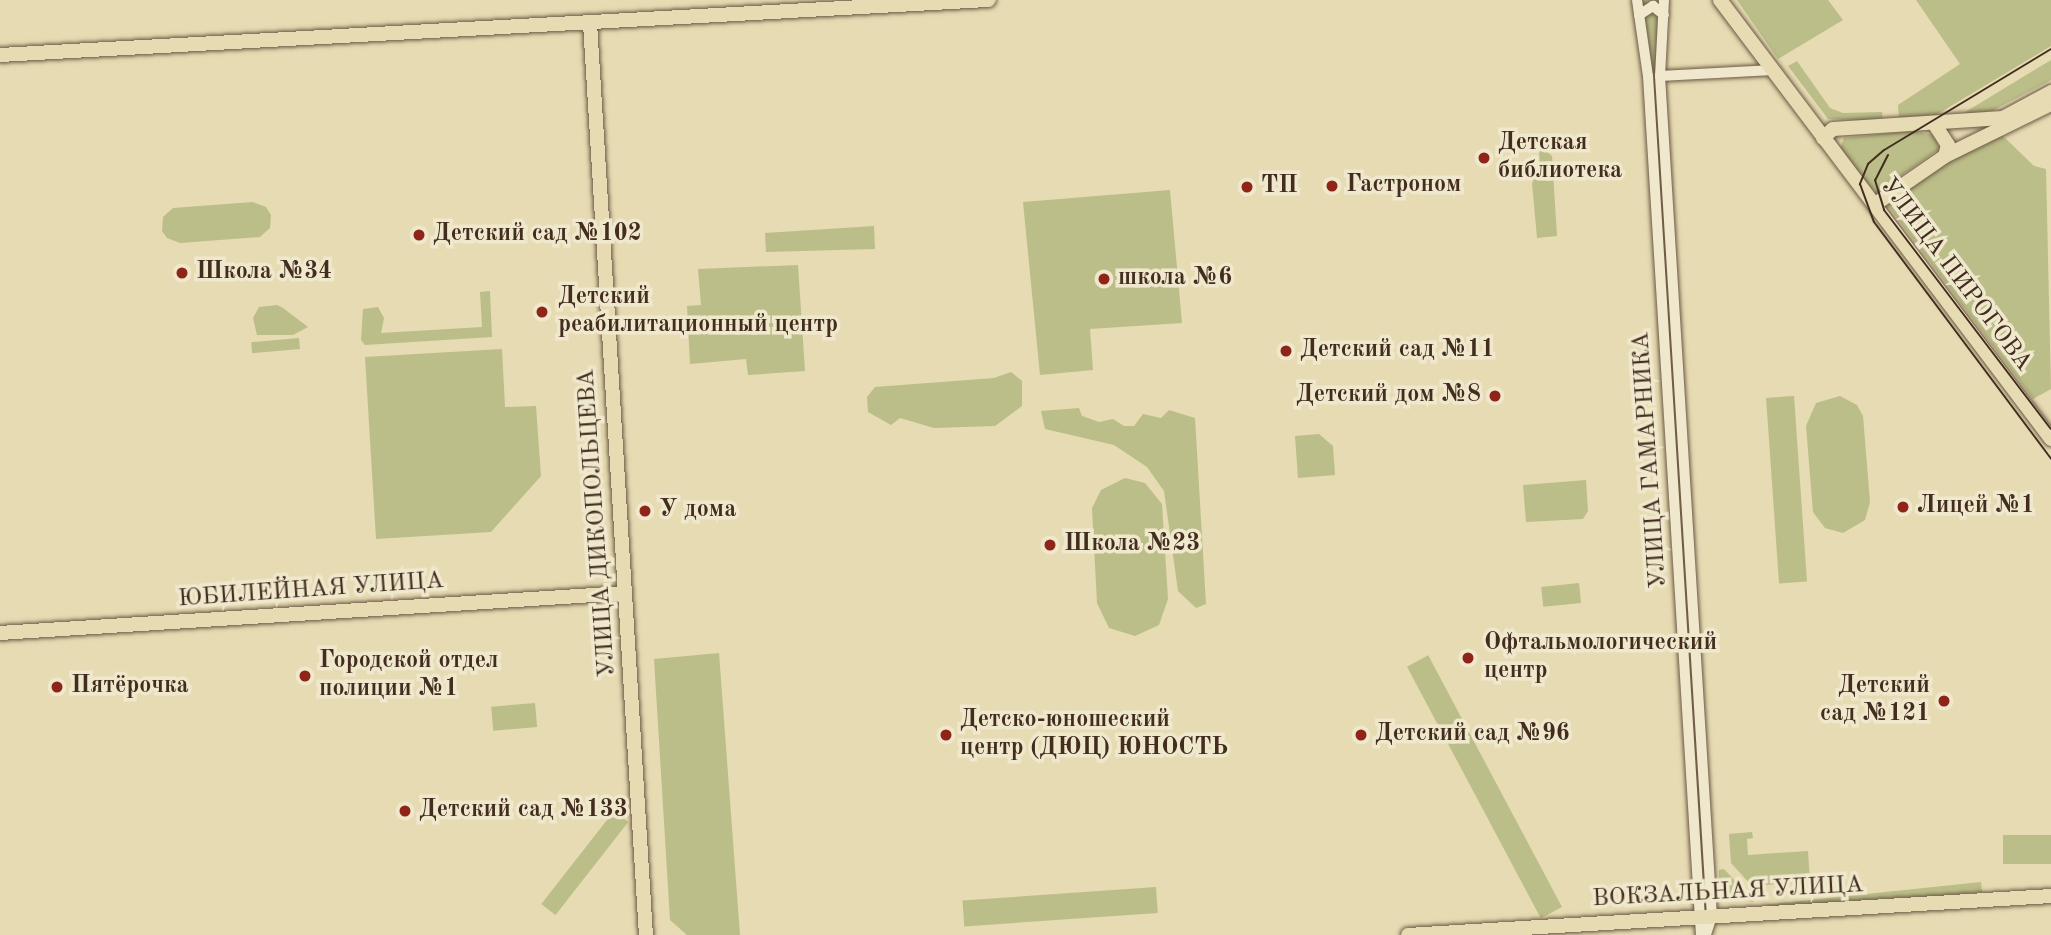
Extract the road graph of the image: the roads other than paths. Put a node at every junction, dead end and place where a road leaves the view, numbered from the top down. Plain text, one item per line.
1 (989, 0) edge
2 (1637, 0) edge
3 (1664, 0) edge
4 (1720, 0) edge
5 (1639, 15) junction
6 (1664, 15) junction
7 (590, 23) junction
8 (0, 55) edge
9 (1773, 70) junction
10 (1660, 76) junction
11 (2051, 92) edge
12 (2051, 104) edge
13 (1935, 125) junction
14 (1823, 138) junction
15 (1945, 156) junction
16 (1874, 205) junction
17 (2051, 439) edge
18 (625, 593) junction
19 (0, 633) edge
20 (2051, 896) edge
21 (1706, 917) junction
22 (646, 935) edge
23 (1410, 935) edge
24 (1703, 935) edge

1 - 7 main road
2 - 5 street, УЛИЦА ГАМАРНИКА
3 - 6 street, УЛИЦА ГАМАРНИКА
4 - 9 main road, УЛИЦА ПИРОГОВА
5 - 6 street
5 - 21 street, УЛИЦА ГАМАРНИКА
6 - 10 street, УЛИЦА ГАМАРНИКА
7 - 8 main road
7 - 18 main road, УЛИЦА ДИКОПОЛЬЦЕВА
9 - 10 street
9 - 14 main road, УЛИЦА ПИРОГОВА
10 - 21 street, УЛИЦА ГАМАРНИКА
11 - 13 main road
12 - 15 main road
13 - 14 main road
13 - 15 main road
14 - 16 main road, УЛИЦА ПИРОГОВА
15 - 16 main road
16 - 17 main road, УЛИЦА ПИРОГОВА
18 - 19 main road, ЮБИЛЕЙНАЯ УЛИЦА
18 - 22 main road, УЛИЦА ДИКОПОЛЬЦЕВА
20 - 21 main road, ВОКЗАЛЬНАЯ УЛИЦА
21 - 23 main road, ВОКЗАЛЬНАЯ УЛИЦА
21 - 24 street

